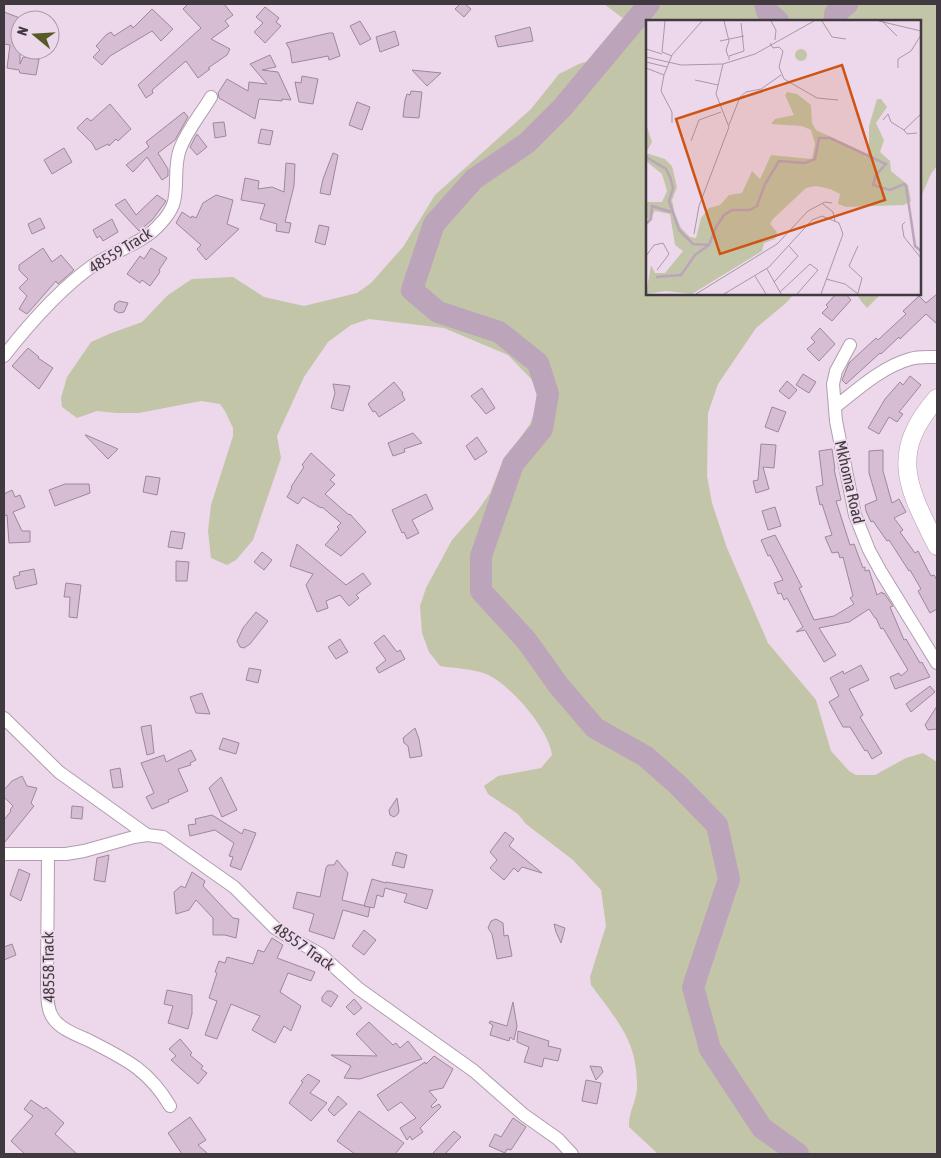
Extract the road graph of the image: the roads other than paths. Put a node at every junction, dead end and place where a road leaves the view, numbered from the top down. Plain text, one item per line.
1 (211, 97) dead end
2 (850, 345) dead end
3 (4, 356) edge
4 (937, 357) edge
5 (937, 398) edge
6 (835, 407) junction
7 (937, 546) edge
8 (937, 662) edge
9 (4, 718) edge
10 (147, 835) junction
11 (4, 854) edge
12 (48, 855) junction
13 (170, 1106) dead end
14 (572, 1154) edge

1 - 3 street, 48559 Track
2 - 6 street, Mkhoma Road
4 - 6 street
5 - 7 street
6 - 8 street, Mkhoma Road
9 - 10 street
10 - 12 street, 48557 Track
10 - 14 street, 48557 Track
11 - 12 street, 48557 Track
12 - 13 street, 48558 Track

